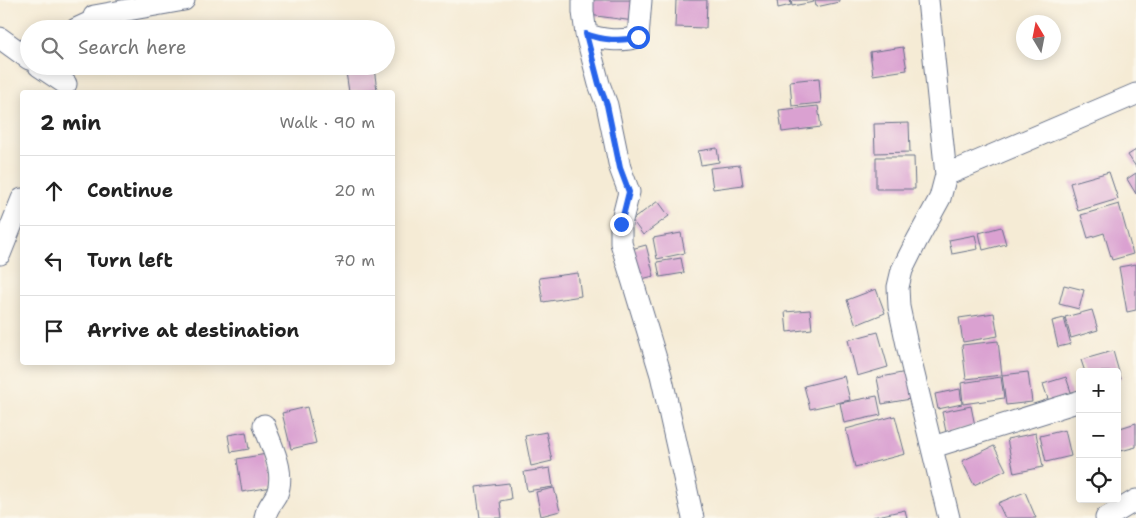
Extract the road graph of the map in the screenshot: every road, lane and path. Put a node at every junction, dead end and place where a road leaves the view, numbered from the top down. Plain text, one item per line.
1 (184, 0) edge
2 (583, 0) edge
3 (642, 0) edge
4 (928, 0) edge
5 (90, 19) edge
6 (586, 34) junction
7 (56, 75) edge
8 (67, 81) edge
9 (1136, 94) edge
10 (946, 175) junction
11 (20, 204) edge
12 (0, 254) edge
13 (1076, 401) edge
14 (264, 425) dead end
15 (932, 447) junction
16 (1136, 500) edge
17 (265, 518) edge
18 (694, 518) edge
19 (949, 518) edge
20 (1106, 518) edge

1 - 5 street
2 - 6 street
3 - 6 street
4 - 10 street
6 - 18 street
7 - 8 street
9 - 10 street
10 - 15 street
11 - 12 street
13 - 15 street
14 - 17 street
15 - 19 street
16 - 20 street

